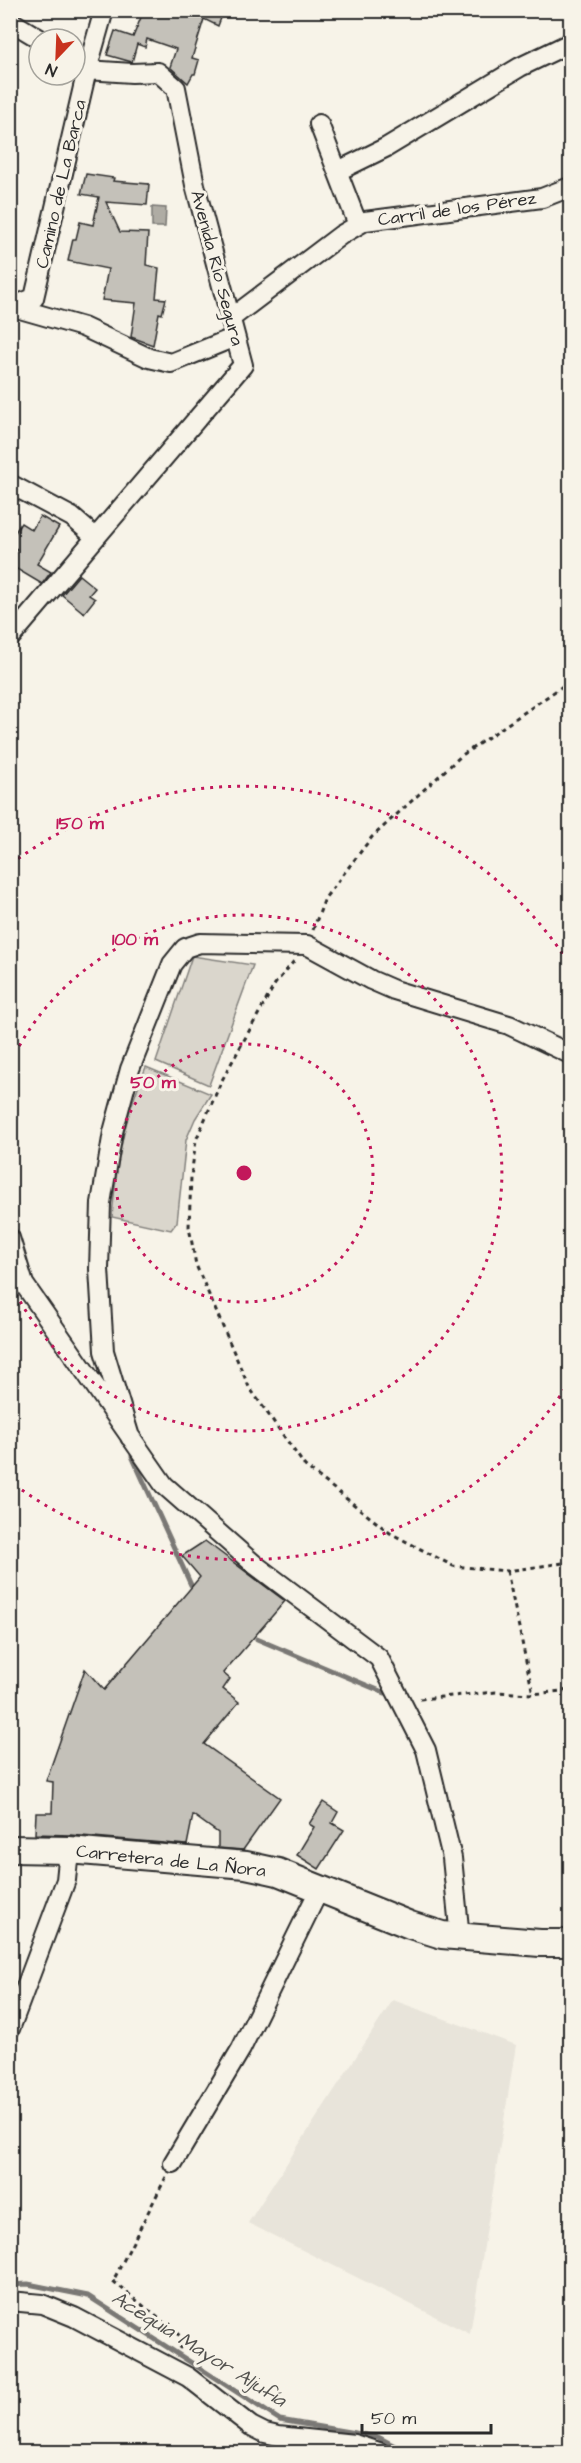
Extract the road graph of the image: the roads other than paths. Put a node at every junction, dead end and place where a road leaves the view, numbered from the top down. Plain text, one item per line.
1 (104, 10) edge
2 (10, 21) edge
3 (27, 31) edge
4 (570, 43) edge
5 (87, 51) edge
6 (87, 67) edge
7 (77, 87) edge
8 (320, 124) dead end
9 (338, 171) junction
10 (570, 187) edge
11 (358, 225) junction
12 (12, 307) edge
13 (230, 319) junction
14 (235, 337) junction
15 (10, 483) edge
16 (95, 537) junction
17 (10, 638) edge
18 (570, 1054) edge
19 (10, 1238) edge
20 (130, 1437) junction
21 (10, 1849) edge
22 (69, 1850) junction
23 (320, 1888) junction
24 (460, 1938) junction
25 (570, 1943) edge
26 (10, 2029) edge
27 (173, 2163) road end
28 (10, 2301) edge
29 (379, 2452) edge

1 - 5 street, Camino de La Barca
2 - 3 street
4 - 9 street
6 - 13 street, Avenida Río Segura
7 - 12 street, Camino de La Barca
8 - 9 street
9 - 11 street
10 - 11 street, Carril de los Pérez
11 - 13 street, Carril de los Pérez
12 - 14 street
13 - 14 street, Avenida Río Segura
14 - 16 street, Avenida Río Segura
15 - 16 street
16 - 17 street, Avenida Río Segura
18 - 20 street
19 - 20 street
20 - 24 street
21 - 22 main road, Carretera de La Ñora
22 - 23 main road, Carretera de La Ñora
22 - 26 street
23 - 24 main road, Carretera de La Ñora
23 - 27 street
24 - 25 main road, Carretera de La Ñora
28 - 29 street

